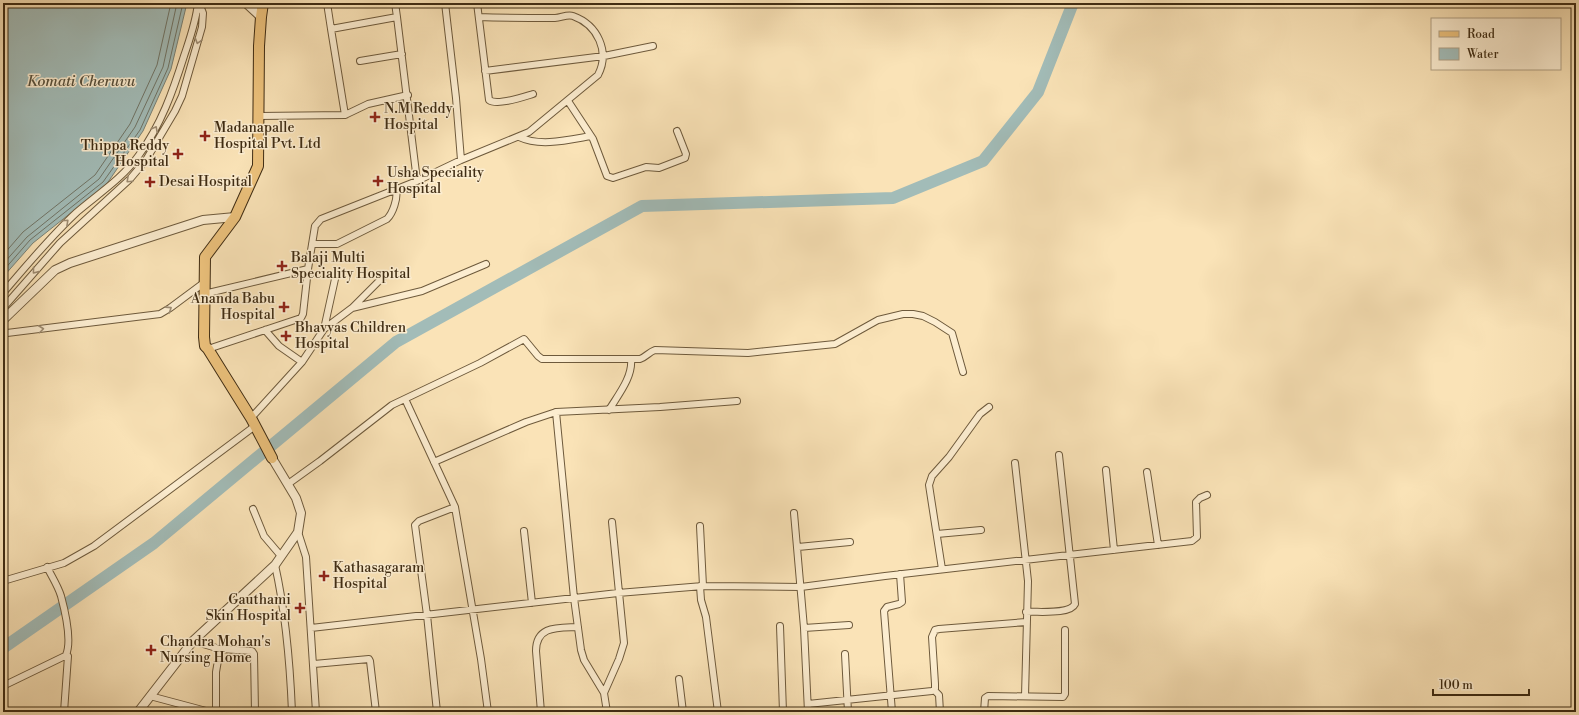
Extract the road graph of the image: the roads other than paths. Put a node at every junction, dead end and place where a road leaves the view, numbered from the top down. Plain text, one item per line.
1 (198, 3) edge
2 (246, 3) edge
3 (264, 3) edge
4 (327, 3) edge
5 (395, 3) edge
6 (445, 3) edge
7 (477, 3) edge
8 (261, 17) junction
9 (397, 17) junction
10 (479, 17) junction
11 (331, 29) junction
12 (652, 46) dead end
13 (402, 54) junction
14 (604, 56) junction
15 (360, 61) dead end
16 (485, 71) junction
17 (533, 94) dead end
18 (408, 95) junction
19 (568, 101) junction
20 (345, 115) junction
21 (259, 116) junction
22 (677, 131) dead end
23 (590, 136) junction
24 (519, 137) junction
25 (462, 160) junction
26 (418, 181) junction
27 (396, 190) junction
28 (235, 217) junction
29 (312, 244) junction
30 (486, 264) dead end
31 (308, 269) junction
32 (383, 277) dead end
33 (335, 279) dead end
34 (205, 282) junction
35 (3, 293) edge
36 (204, 294) junction
37 (3, 308) edge
38 (352, 308) junction
39 (3, 320) edge
40 (324, 329) junction
41 (3, 330) edge
42 (265, 330) junction
43 (208, 349) junction
44 (631, 359) junction
45 (302, 362) junction
46 (963, 372) dead end
47 (405, 399) junction
48 (738, 401) dead end
49 (989, 407) dead end
50 (609, 410) junction
51 (556, 412) junction
52 (254, 424) junction
53 (1059, 455) dead end
54 (272, 458) joint
55 (434, 462) junction
56 (1015, 464) dead end
57 (1106, 470) dead end
58 (1147, 472) dead end
59 (288, 484) junction
60 (1207, 495) dead end
61 (455, 506) junction
62 (253, 509) dead end
63 (794, 513) dead end
64 (612, 522) dead end
65 (700, 526) dead end
66 (981, 530) dead end
67 (524, 531) dead end
68 (298, 532) junction
69 (937, 534) junction
70 (850, 542) dead end
71 (1158, 545) junction
72 (798, 547) junction
73 (1114, 550) junction
74 (1070, 555) junction
75 (281, 556) junction
76 (1026, 560) junction
77 (275, 566) junction
78 (47, 568) junction
79 (942, 569) junction
80 (900, 574) junction
81 (3, 580) edge
82 (702, 586) junction
83 (801, 587) junction
84 (618, 593) junction
85 (574, 598) junction
86 (532, 603) junction
87 (473, 610) junction
88 (1026, 612) junction
89 (427, 615) junction
90 (1575, 621) edge
91 (1026, 622) junction
92 (849, 625) dead end
93 (578, 626) junction
94 (780, 626) dead end
95 (311, 628) junction
96 (804, 628) junction
97 (1065, 630) dead end
98 (1576, 637) edge
99 (193, 641) junction
100 (220, 649) junction
101 (845, 654) dead end
102 (66, 655) junction
103 (314, 664) junction
104 (679, 679) dead end
105 (3, 686) edge
106 (934, 690) junction
107 (604, 693) junction
108 (891, 695) junction
109 (150, 696) junction
110 (1024, 696) junction
111 (848, 701) junction
112 (808, 704) junction
113 (64, 712) edge
114 (138, 712) edge
115 (210, 712) edge
116 (216, 712) edge
117 (255, 712) edge
118 (292, 712) edge
119 (316, 712) edge
120 (376, 712) edge
121 (436, 712) edge
122 (488, 712) edge
123 (540, 712) edge
124 (607, 712) edge
125 (683, 712) edge
126 (718, 712) edge
127 (783, 712) edge
128 (808, 712) edge
129 (848, 712) edge
130 (892, 712) edge
131 (940, 712) edge
132 (984, 712) edge

35 -> 1 street
1 -> 37 street
2 - 8 street
3 - 8 main road
4 - 11 street
5 - 9 street
6 - 25 street
7 - 10 street
8 - 21 main road
9 - 11 street
9 - 13 street
10 - 14 street
10 - 16 street
11 - 20 street
12 - 14 street
13 - 15 street
13 - 18 street
14 - 16 street
14 - 19 street
16 - 17 street
18 - 20 street
18 - 26 street
19 - 23 street
19 - 24 street
20 - 21 street
21 - 28 main road
22 - 23 street
23 - 24 street
24 - 25 street
25 - 26 street
26 - 27 street
27 - 29 street
27 - 29 street
28 - 34 main road
28 - 39 street
29 - 31 street
30 - 38 street
31 - 36 street
31 - 42 street
32 - 38 street
33 - 40 street
34 - 36 main road
41 -> 34 street
36 - 43 main road
38 - 40 street
40 - 45 street
42 - 43 street
42 - 45 street
43 - 52 main road
44 - 46 street
44 - 47 street
44 - 50 street
45 - 52 street
47 - 55 street
47 - 59 street
48 - 50 street
49 - 69 street
50 - 51 street
51 - 55 street
51 - 85 street
52 - 54 main road
52 - 78 street
53 - 74 street
54 - 59 street
55 - 61 street
56 - 76 street
57 - 73 street
58 - 71 street
59 - 68 street
60 - 71 street
61 - 87 street
61 - 89 street
62 - 75 street
63 - 72 street
64 - 84 street
65 - 82 street
66 - 69 street
67 - 86 street
68 - 75 street
68 - 95 street
69 - 79 street
70 - 72 street
71 - 73 street
72 - 83 street
73 - 74 street
74 - 76 street
74 - 88 street
75 - 77 street
76 - 79 street
76 - 88 street
77 - 99 street
77 - 118 street
78 - 81 street
78 - 102 street
79 - 80 street
80 - 83 street
80 - 108 street
82 - 83 street
82 - 84 street
82 - 126 street
83 - 96 street
84 - 85 street
84 - 107 street
85 - 86 street
85 - 93 street
86 - 87 street
87 - 89 street
87 - 122 street
88 - 91 street
89 - 95 street
89 - 121 street
90 - 98 street
91 - 106 street
91 - 110 street
92 - 96 street
93 - 107 street
93 - 123 street
94 - 127 street
95 - 103 street
96 - 112 street
97 - 110 street
99 - 100 street
99 - 109 street
100 - 116 street
100 - 117 street
101 - 111 street
102 - 105 street
102 - 113 street
103 - 119 street
103 - 120 street
104 - 125 street
106 - 108 street
106 - 131 street
107 - 124 street
108 - 111 street
108 - 130 street
109 - 114 street
109 - 115 street
110 - 132 street
111 - 112 street
111 - 129 street
112 - 128 street

